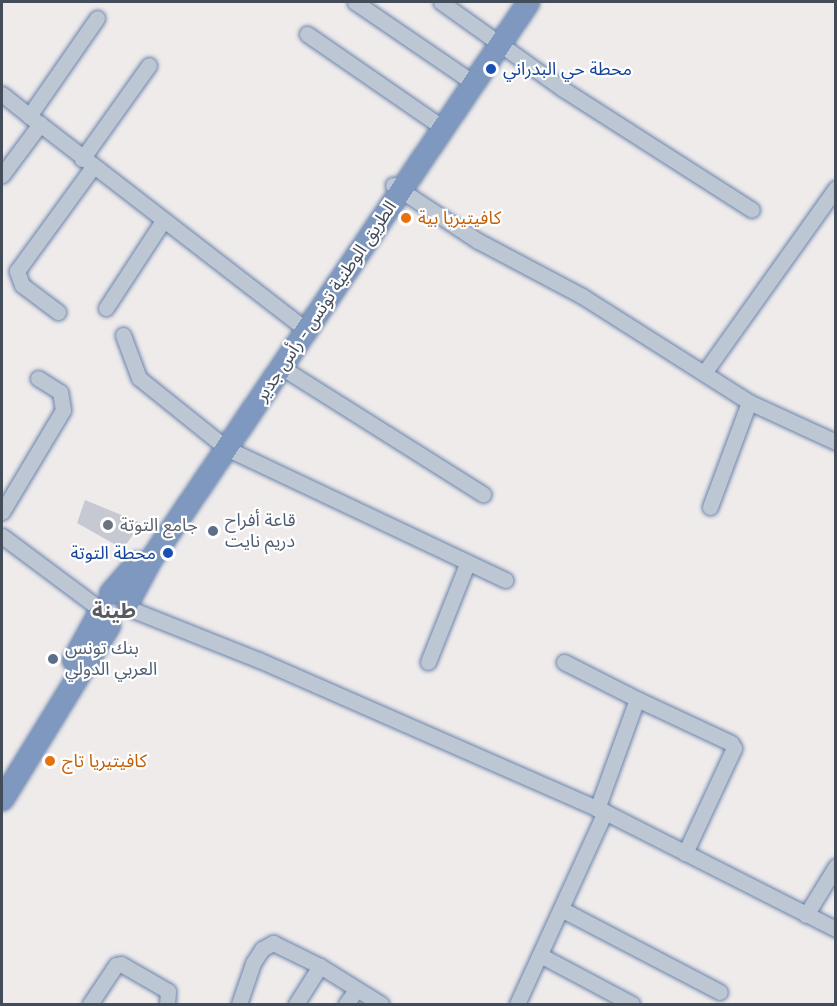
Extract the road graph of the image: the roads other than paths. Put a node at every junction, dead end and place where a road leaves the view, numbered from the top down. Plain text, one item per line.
1 (355, 2) edge
2 (441, 2) edge
3 (514, 2) edge
4 (528, 2) edge
5 (98, 18) dead end
6 (307, 34) dead end
7 (496, 41) junction
8 (149, 64) dead end
9 (465, 78) junction
10 (2, 94) edge
11 (35, 120) junction
12 (433, 121) junction
13 (87, 164) junction
14 (2, 175) edge
15 (397, 188) junction
16 (836, 188) edge
17 (752, 210) dead end
18 (163, 221) junction
19 (106, 308) dead end
20 (58, 312) dead end
21 (303, 327) junction
22 (123, 335) dead end
23 (281, 367) junction
24 (704, 373) junction
25 (38, 378) dead end
26 (749, 402) junction
27 (836, 442) edge
28 (222, 446) junction
29 (483, 494) dead end
30 (711, 507) dead end
31 (2, 512) edge
32 (2, 536) edge
33 (466, 564) junction
34 (505, 580) dead end
35 (110, 607) junction
36 (428, 662) dead end
37 (564, 663) dead end
38 (637, 699) junction
39 (2, 780) edge
40 (2, 799) edge
41 (601, 810) junction
42 (685, 853) junction
43 (836, 866) edge
44 (561, 909) junction
45 (806, 915) junction
46 (836, 929) edge
47 (540, 955) junction
48 (320, 966) junction
49 (356, 990) junction
50 (720, 992) dead end
51 (90, 1005) edge
52 (167, 1005) edge
53 (239, 1005) edge
54 (296, 1005) edge
55 (346, 1005) edge
56 (381, 1005) edge
57 (517, 1005) edge
58 (632, 1005) edge

1 - 9 street
2 - 7 street
3 - 7 highway, الطريق الوطنية تونس - رأس جدير
4 - 7 highway, الطريق الوطنية تونس - رأس جدير
5 - 11 street
6 - 12 street
7 - 9 highway, الطريق الوطنية تونس - رأس جدير
7 - 15 highway, الطريق الوطنية تونس - رأس جدير
7 - 17 street
8 - 13 street
9 - 12 highway, الطريق الوطنية تونس - رأس جدير
10 - 11 street
11 - 13 street
11 - 14 street
12 - 15 highway, الطريق الوطنية تونس - رأس جدير
13 - 18 street
13 - 20 street
15 - 21 highway, الطريق الوطنية تونس - رأس جدير
15 - 24 street
16 - 24 street
18 - 19 street
18 - 21 street
21 - 23 highway, الطريق الوطنية تونس - رأس جدير
21 - 28 highway, الطريق الوطنية تونس - رأس جدير
22 - 28 street
23 - 28 highway, الطريق الوطنية تونس - رأس جدير
23 - 29 street
24 - 26 street
25 - 31 street
26 - 27 street
26 - 30 street
28 - 33 street
28 - 35 highway, الطريق الوطنية تونس - رأس جدير
32 - 35 street
33 - 34 street
33 - 36 street
35 - 39 highway, الطريق الوطنية تونس - رأس جدير
35 - 40 highway, الطريق الوطنية تونس - رأس جدير
35 - 41 street
37 - 38 street
38 - 41 street
38 - 42 street
41 - 42 street
41 - 44 street
42 - 45 street
43 - 45 street
44 - 47 street
44 - 50 street
45 - 46 street
47 - 57 street
47 - 58 street
48 - 49 street
48 - 53 street
48 - 54 street
49 - 55 street
49 - 56 street
51 - 52 street

